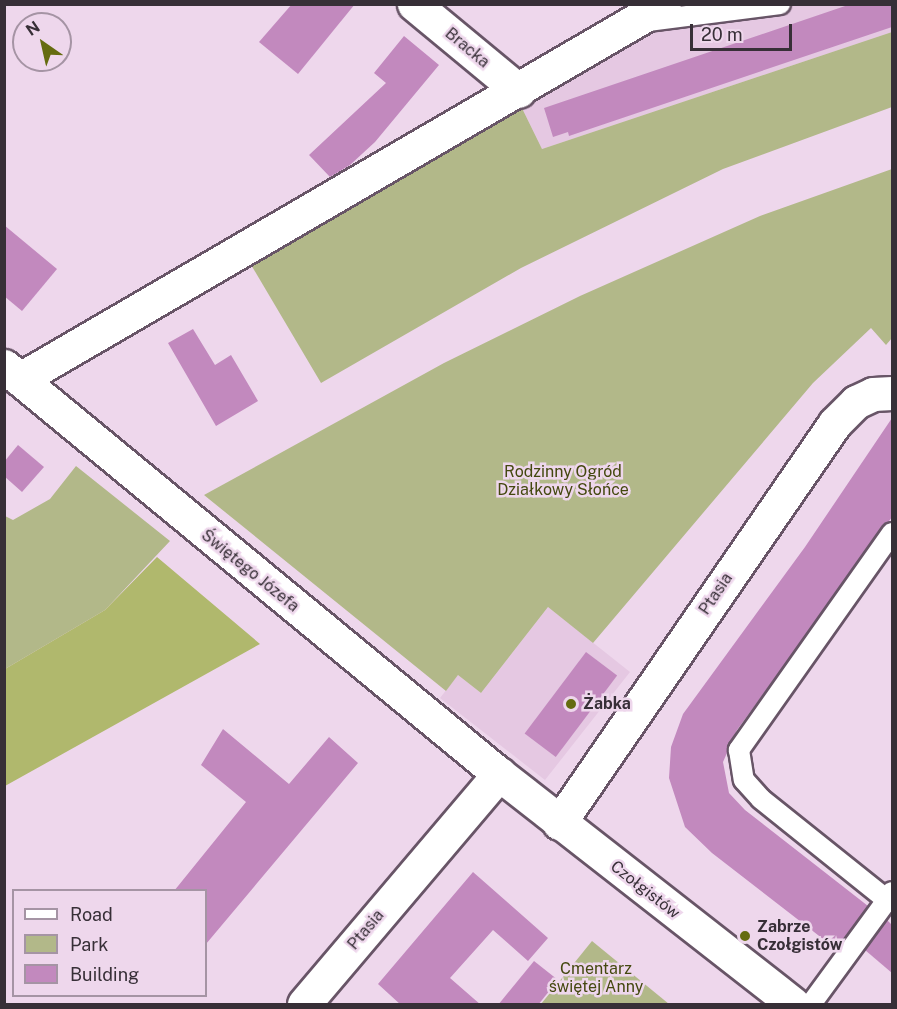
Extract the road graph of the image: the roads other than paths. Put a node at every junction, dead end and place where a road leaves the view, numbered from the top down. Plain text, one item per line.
1 (414, 4) edge
2 (664, 4) edge
3 (780, 4) edge
4 (634, 23) junction
5 (519, 91) junction
6 (9, 370) edge
7 (892, 393) edge
8 (892, 533) edge
9 (499, 774) junction
10 (559, 823) junction
11 (890, 896) edge
12 (304, 1005) edge
13 (793, 1005) edge
14 (811, 1005) edge

1 - 5 street, Bracka
2 - 4 street
3 - 4 lane
4 - 5 street
5 - 6 street
6 - 9 street, Świętego Józefa
7 - 10 street, Ptasia
8 - 11 lane
9 - 10 street, Czołgistów
9 - 12 street, Ptasia
10 - 13 street, Czołgistów
11 - 14 lane

